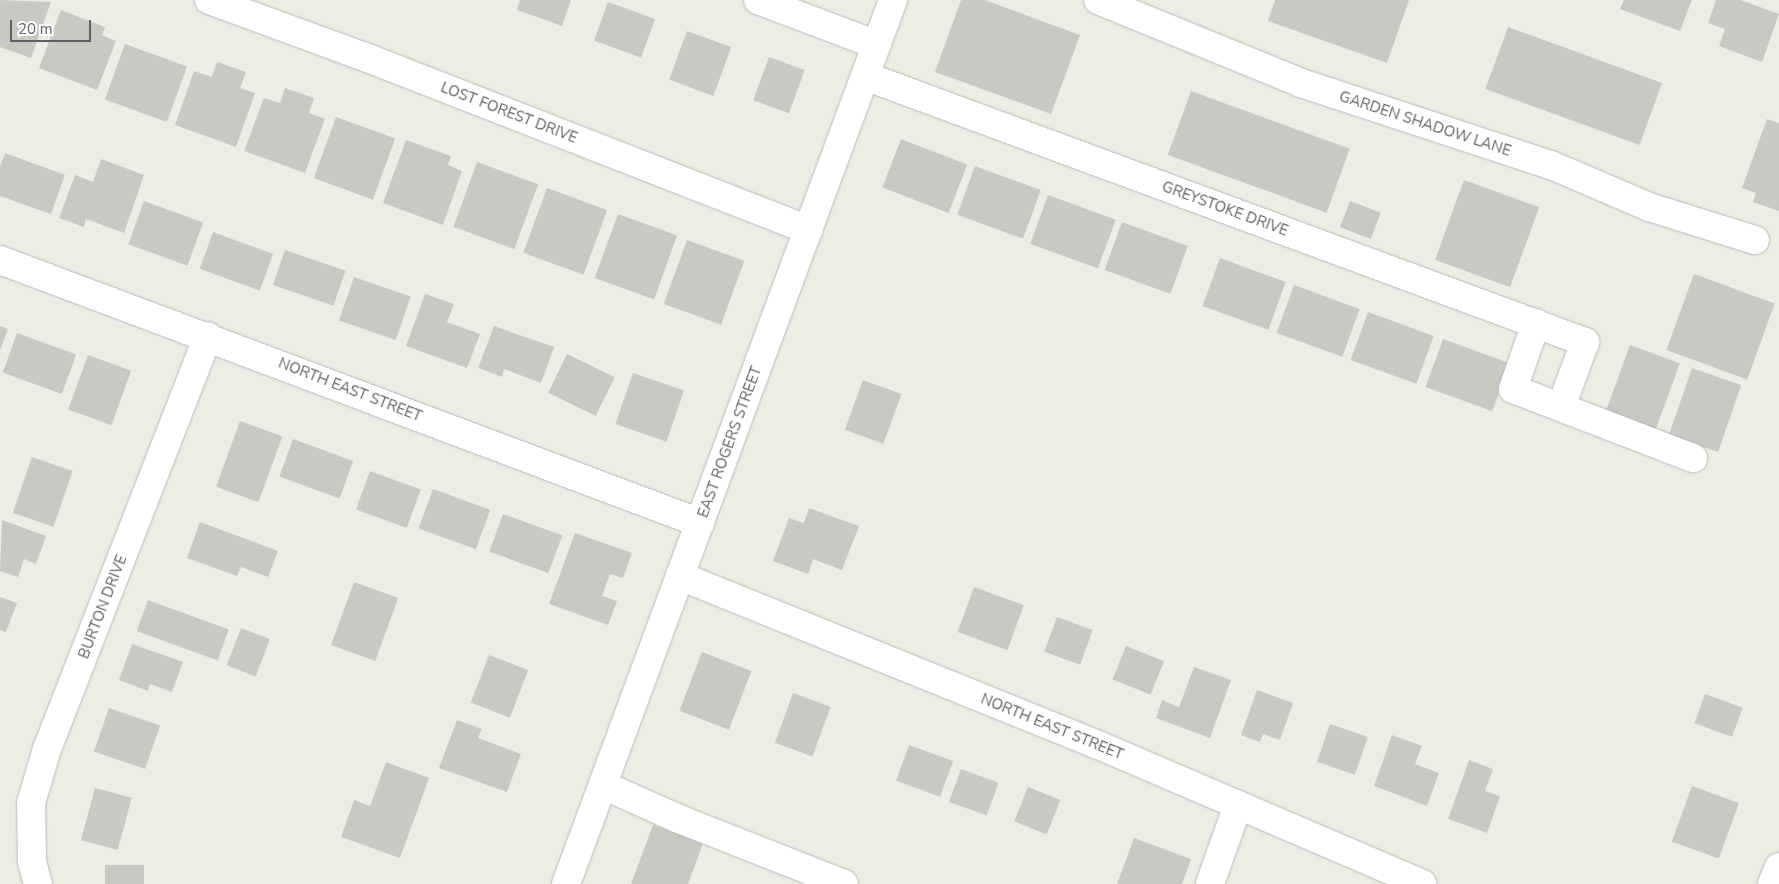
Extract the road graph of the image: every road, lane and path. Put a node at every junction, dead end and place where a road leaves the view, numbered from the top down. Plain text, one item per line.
1 (209, 0) edge
2 (758, 0) edge
3 (893, 0) edge
4 (1098, 0) edge
5 (877, 45) junction
6 (865, 76) junction
7 (808, 230) junction
8 (1754, 240) dead end
9 (0, 260) edge
10 (1536, 324) junction
11 (208, 336) junction
12 (1562, 407) junction
13 (1693, 458) dead end
14 (700, 523) junction
15 (680, 576) junction
16 (603, 785) junction
17 (1238, 805) junction
18 (1779, 867) edge
19 (38, 884) edge
20 (566, 884) edge
21 (844, 884) edge
22 (1210, 884) edge
23 (1422, 884) edge
24 (1772, 884) edge

1 - 7 street, LOST FOREST DRIVE
2 - 5 street
3 - 5 street, EAST ROGERS STREET
4 - 8 street, GARDEN SHADOW LANE
5 - 6 street, EAST ROGERS STREET
6 - 7 street, EAST ROGERS STREET
6 - 10 street, GREYSTOKE DRIVE
7 - 14 street, EAST ROGERS STREET
9 - 11 street, NORTH EAST STREET
10 - 12 street, GREYSTOKE DRIVE
10 - 12 street
11 - 14 street, NORTH EAST STREET
11 - 19 street, BURTON DRIVE
12 - 13 street
14 - 15 street, EAST ROGERS STREET
15 - 16 street, EAST ROGERS STREET
15 - 17 street, NORTH EAST STREET
16 - 20 street, EAST ROGERS STREET
16 - 21 street
17 - 22 street
17 - 23 street, NORTH EAST STREET
18 - 24 street

